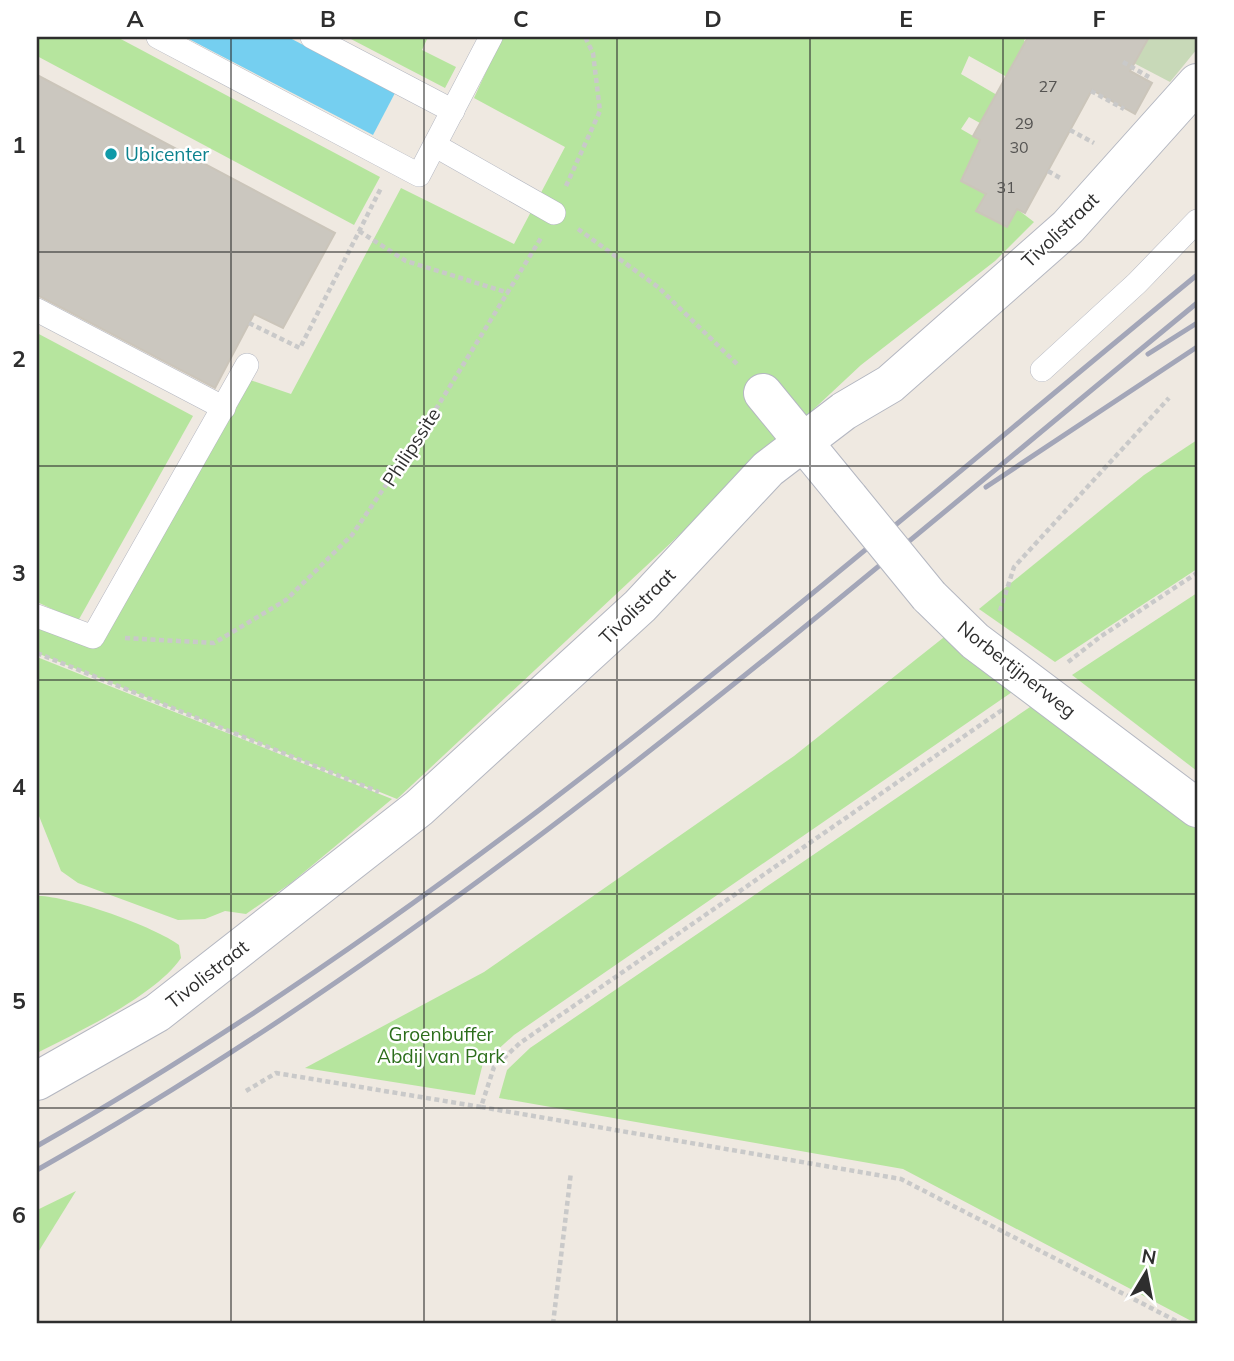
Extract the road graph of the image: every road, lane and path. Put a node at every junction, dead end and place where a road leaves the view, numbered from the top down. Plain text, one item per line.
1 (158, 37) edge
2 (312, 37) edge
3 (491, 37) edge
4 (585, 37) edge
5 (1197, 83) edge
6 (453, 111) junction
7 (436, 146) junction
8 (394, 162) junction
9 (554, 213) junction
10 (1197, 221) edge
11 (359, 231) junction
12 (509, 293) junction
13 (37, 310) edge
14 (249, 323) dead end
15 (247, 365) dead end
16 (1042, 370) dead end
17 (755, 383) joint
18 (1169, 398) dead end
19 (224, 408) junction
20 (804, 443) junction
21 (1197, 573) edge
22 (37, 616) edge
23 (93, 637) junction
24 (975, 641) junction
25 (37, 653) edge
26 (1037, 686) junction
27 (419, 808) junction
28 (1197, 808) edge
29 (37, 1081) edge
30 (246, 1091) dead end
31 (481, 1107) junction
32 (570, 1172) dead end
33 (553, 1324) edge
34 (1182, 1324) edge

1 - 8 lane
2 - 6 lane
3 - 6 lane
4 - 9 path, Philipssite
5 - 20 street, Tivolistraat
6 - 7 lane
7 - 8 lane
7 - 9 lane
8 - 11 path
9 - 12 path, Philipssite
9 - 17 path
10 - 16 lane
11 - 12 path
11 - 14 path
12 - 23 path, Philipssite
13 - 19 lane
15 - 19 lane
17 - 20 street, Norbertijnerweg
18 - 24 path
19 - 23 lane
20 - 24 street, Norbertijnerweg, bridge
20 - 27 street, Tivolistraat
21 - 26 path
22 - 23 lane
24 - 26 street, Norbertijnerweg
25 - 27 path
26 - 28 street, Norbertijnerweg
26 - 31 path
27 - 29 street, Tivolistraat
30 - 31 path
31 - 34 path
32 - 33 path

